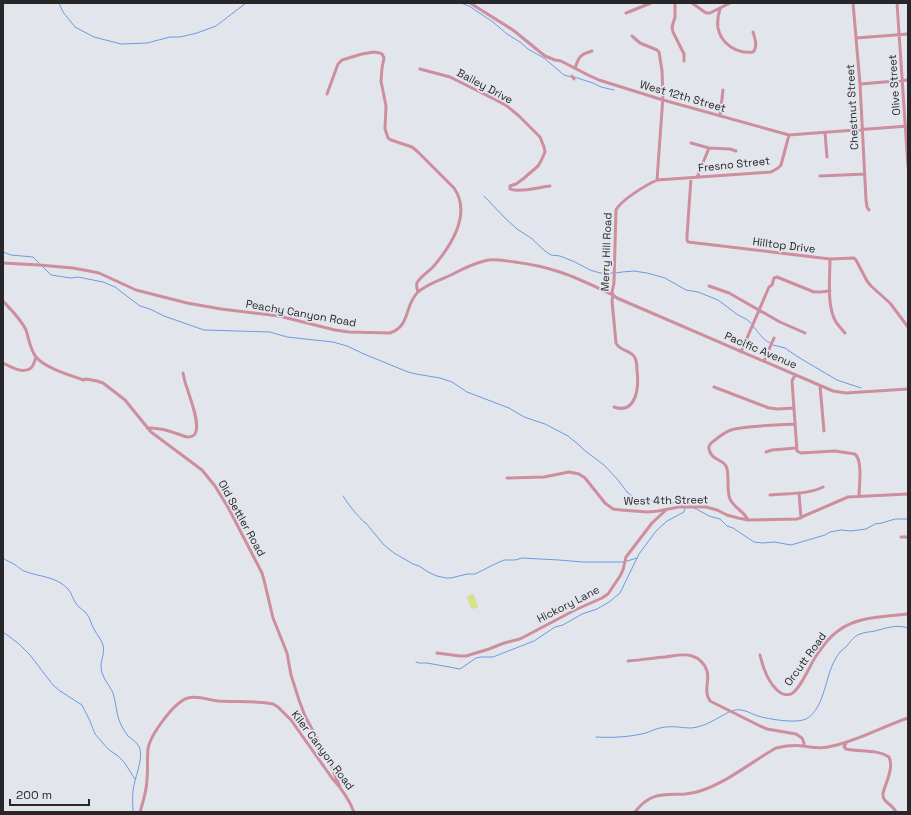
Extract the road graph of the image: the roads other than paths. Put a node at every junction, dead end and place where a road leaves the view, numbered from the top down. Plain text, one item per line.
1 (470, 3) edge
2 (651, 3) edge
3 (675, 3) edge
4 (692, 3) edge
5 (730, 3) edge
6 (853, 3) edge
7 (897, 3) edge
8 (720, 9) junction
9 (626, 13) dead end
10 (753, 32) dead end
11 (908, 34) edge
12 (899, 35) junction
13 (632, 36) dead end
14 (856, 38) junction
15 (592, 51) dead end
16 (684, 61) dead end
17 (420, 68) dead end
18 (575, 68) junction
19 (908, 80) edge
20 (902, 81) junction
21 (860, 84) junction
22 (724, 90) dead end
23 (327, 94) dead end
24 (663, 100) junction
25 (720, 116) junction
26 (907, 126) edge
27 (862, 130) junction
28 (825, 133) junction
29 (789, 135) junction
30 (691, 143) dead end
31 (709, 148) junction
32 (736, 151) dead end
33 (827, 157) dead end
34 (908, 167) edge
35 (865, 174) junction
36 (820, 176) dead end
37 (698, 177) junction
38 (691, 178) junction
39 (657, 180) junction
40 (550, 186) dead end
41 (869, 210) dead end
42 (830, 259) junction
43 (3, 264) edge
44 (709, 286) dead end
45 (830, 291) junction
46 (418, 292) junction
47 (613, 295) junction
48 (3, 301) edge
49 (759, 310) junction
50 (908, 327) edge
51 (805, 333) dead end
52 (845, 333) dead end
53 (774, 338) dead end
54 (741, 352) junction
55 (36, 357) junction
56 (764, 362) junction
57 (3, 363) edge
58 (183, 373) dead end
59 (795, 375) junction
60 (820, 386) junction
61 (714, 387) dead end
62 (908, 389) edge
63 (614, 407) dead end
64 (794, 408) junction
65 (795, 424) junction
66 (148, 428) junction
67 (824, 431) dead end
68 (796, 448) junction
69 (766, 452) dead end
70 (507, 478) dead end
71 (823, 486) dead end
72 (799, 493) junction
73 (908, 494) edge
74 (770, 495) dead end
75 (858, 496) junction
76 (667, 509) junction
77 (801, 518) junction
78 (748, 520) junction
79 (901, 537) dead end
80 (908, 537) edge
81 (908, 614) edge
82 (438, 653) dead end
83 (760, 655) dead end
84 (628, 661) dead end
85 (908, 718) edge
86 (846, 743) junction
87 (804, 746) junction
88 (340, 787) junction
89 (140, 812) edge
90 (354, 812) edge
91 (635, 812) edge
92 (896, 812) edge

1 - 18 street, West 12th Street
2 - 9 street
3 - 16 street
4 - 8 street
5 - 8 street
6 - 14 street, Chestnut Street
7 - 12 street, Olive Street
8 - 10 street
11 - 12 street
12 - 14 street
12 - 20 street, Olive Street
13 - 24 street
14 - 21 street, Chestnut Street
15 - 18 street
17 - 40 street, Bailey Drive
18 - 24 street, West 12th Street
19 - 20 street
20 - 21 street
20 - 26 street, Olive Street
21 - 27 street, Chestnut Street
22 - 25 street
23 - 46 street
24 - 25 street, West 12th Street
24 - 39 street
25 - 29 street, West 12th Street
26 - 27 street, West 12th Street
26 - 34 street, Olive Street
27 - 28 street, West 12th Street
27 - 35 street, Chestnut Street
28 - 29 street, West 12th Street
28 - 33 street
29 - 37 street, Fresno Street
30 - 31 street
31 - 32 street
31 - 37 street
35 - 36 street
35 - 41 street, Chestnut Street
37 - 38 street, Fresno Street
38 - 39 street, Fresno Street
38 - 42 street, Hilltop Drive
39 - 47 street, Merry Hill Road
42 - 45 street
42 - 50 street, Hilltop Drive
43 - 46 street, Peachy Canyon Road
44 - 49 street
45 - 49 street
45 - 52 street
46 - 47 street
47 - 54 street, Pacific Avenue
47 - 63 street, Merry Hill Road
48 - 55 street
49 - 51 street
49 - 54 street
53 - 56 street
54 - 56 street, Pacific Avenue
55 - 57 street
55 - 66 street, Old Settler Road
56 - 59 street, Pacific Avenue
58 - 66 street
59 - 60 street, Pacific Avenue
59 - 64 street
60 - 62 street, Pacific Avenue
60 - 67 street
61 - 64 street
64 - 65 street
65 - 68 street
65 - 78 street
66 - 88 street, Old Settler Road
68 - 69 street
68 - 75 street
70 - 76 street, West 4th Street
71 - 72 street
72 - 74 street
72 - 77 street
73 - 75 street, West 4th Street
75 - 77 street, West 4th Street
76 - 78 street, West 4th Street
76 - 82 street, Hickory Lane
77 - 78 street, West 4th Street
79 - 80 street
81 - 83 street, Orcutt Road
84 - 87 street
85 - 86 street
86 - 87 street
86 - 92 street
87 - 91 street
88 - 89 street, Kiler Canyon Road
88 - 90 street, Kiler Canyon Road

